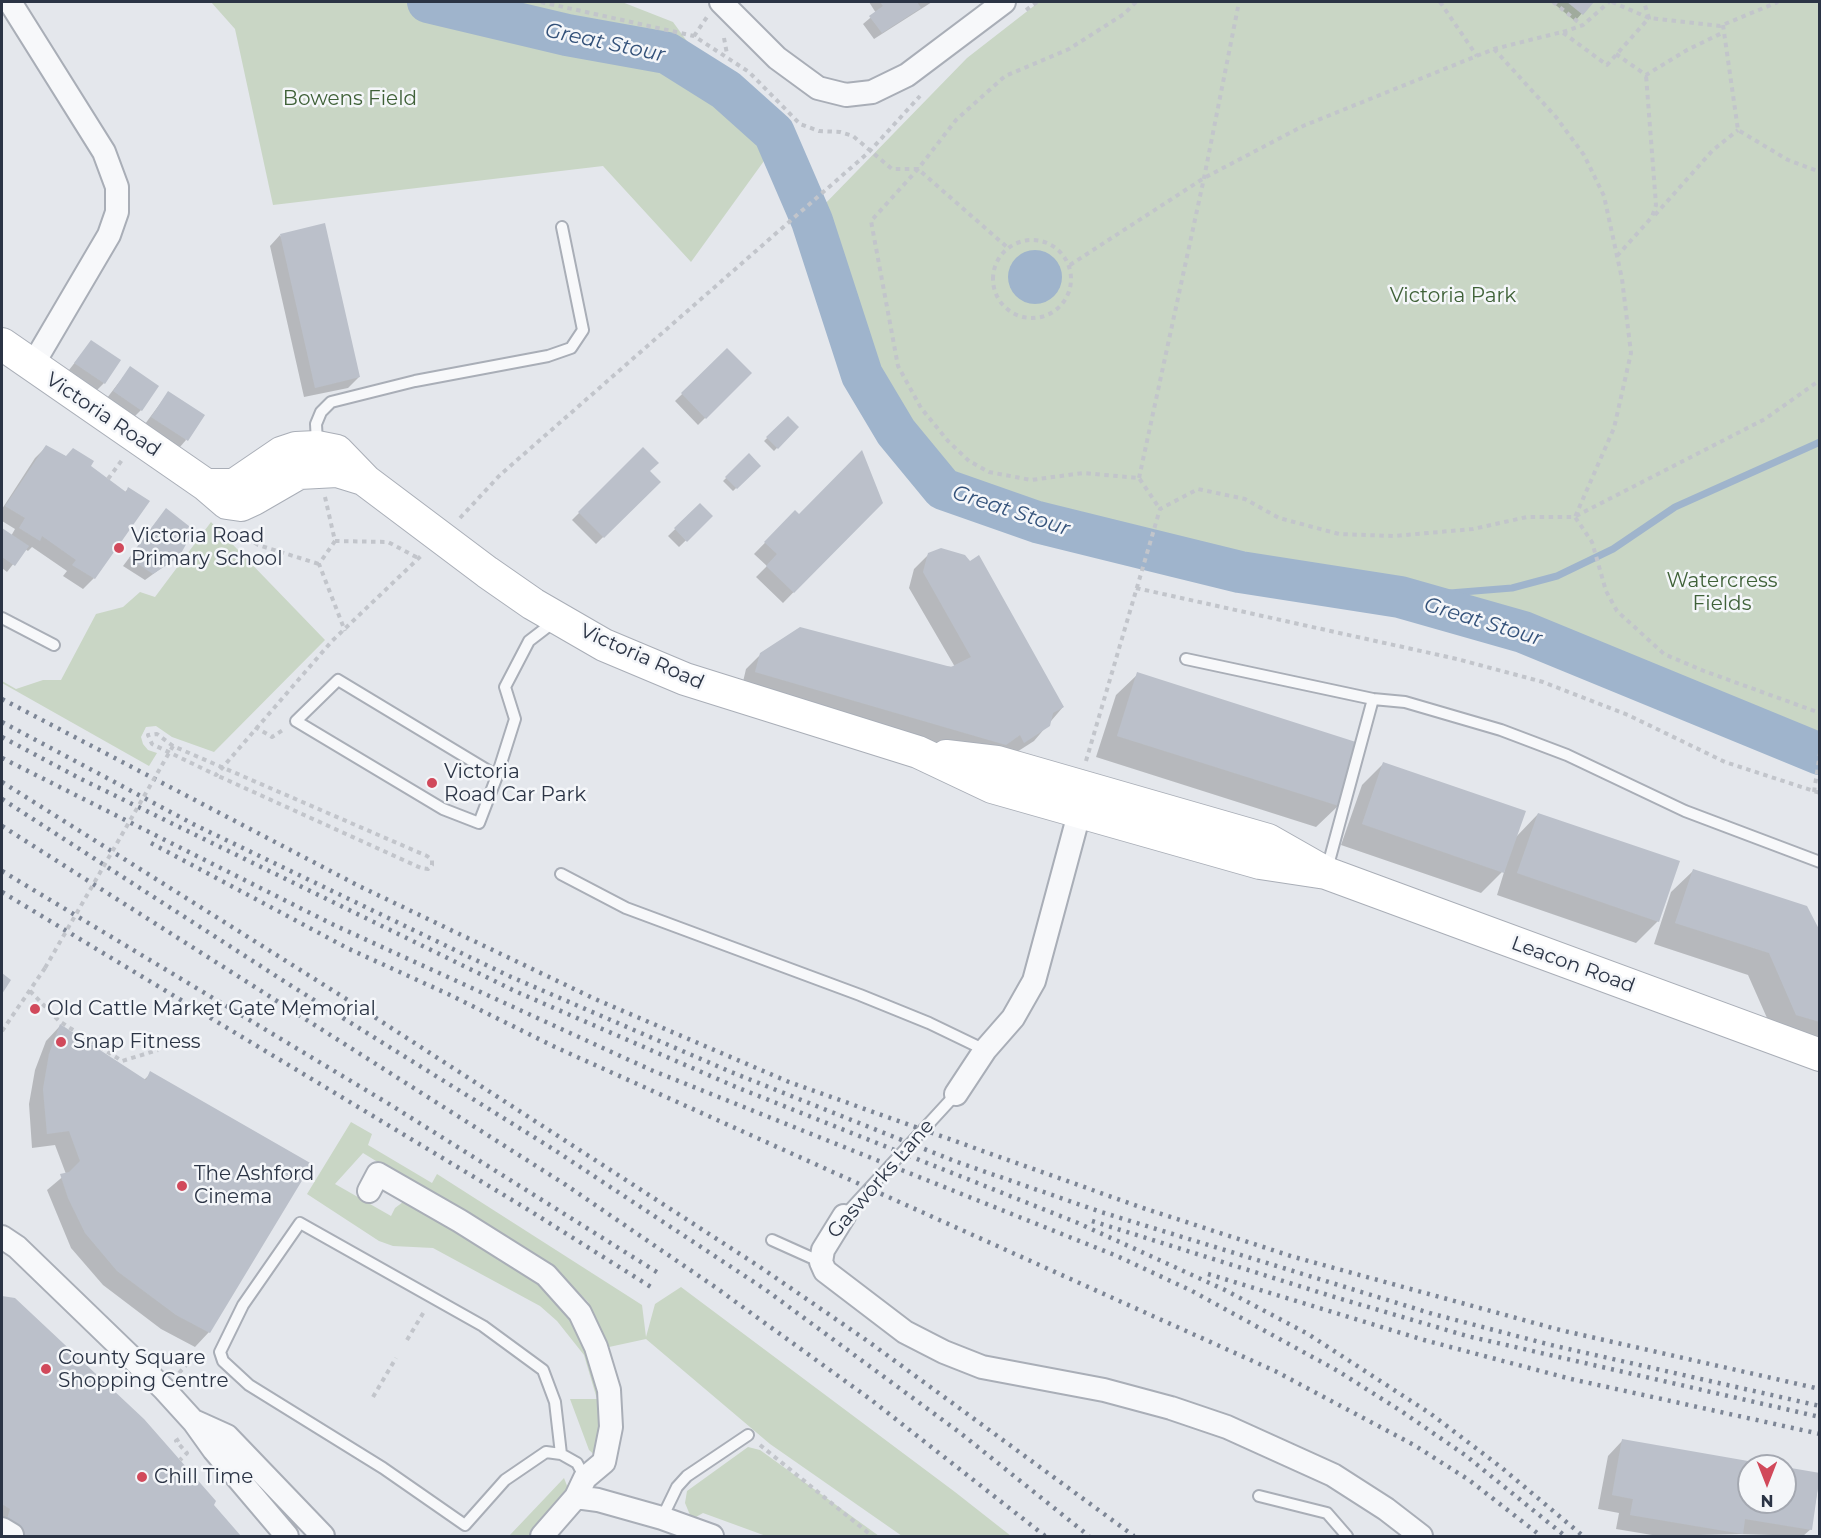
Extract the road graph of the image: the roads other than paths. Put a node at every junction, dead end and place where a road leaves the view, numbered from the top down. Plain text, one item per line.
1 (10, 2) edge
2 (722, 2) edge
3 (991, 6) edge
4 (561, 227) dead end
5 (2, 344) edge
6 (32, 366) junction
7 (318, 459) junction
8 (2, 618) edge
9 (558, 619) junction
10 (54, 645) dead end
11 (1186, 659) dead end
12 (1373, 699) junction
13 (497, 776) junction
14 (1083, 799) junction
15 (1820, 862) edge
16 (1326, 873) junction
17 (561, 874) dead end
18 (985, 1050) junction
19 (1820, 1055) edge
20 (956, 1094) joint
21 (369, 1191) dead end
22 (844, 1216) joint
23 (2, 1237) edge
24 (771, 1240) dead end
25 (821, 1262) junction
26 (194, 1422) junction
27 (748, 1435) road end
28 (561, 1454) junction
29 (580, 1487) junction
30 (1258, 1496) dead end
31 (662, 1518) junction
32 (287, 1536) edge
33 (323, 1536) edge
34 (542, 1536) edge
35 (712, 1536) edge
36 (1347, 1536) edge
37 (1421, 1536) edge

1 - 6 street
2 - 3 street
4 - 7 lane
5 - 6 street, Victoria Road
6 - 7 street, Victoria Road
7 - 9 street, Victoria Road
8 - 10 lane
9 - 13 lane
9 - 14 street, Victoria Road
11 - 12 lane
12 - 15 lane
12 - 16 lane
13 - 13 lane
14 - 16 street, Leacon Road
14 - 18 street, Gasworks Lane
16 - 19 street, Leacon Road
17 - 18 lane
18 - 20 street, Gasworks Lane
20 - 22 lane, Gasworks Lane
21 - 29 street
22 - 25 street, Gasworks Lane
23 - 26 street
24 - 25 lane
25 - 37 street, Gasworks Lane
26 - 32 street
26 - 33 street
27 - 31 lane
28 - 28 lane
28 - 29 lane
29 - 31 street
29 - 34 street
30 - 36 lane
31 - 35 street

